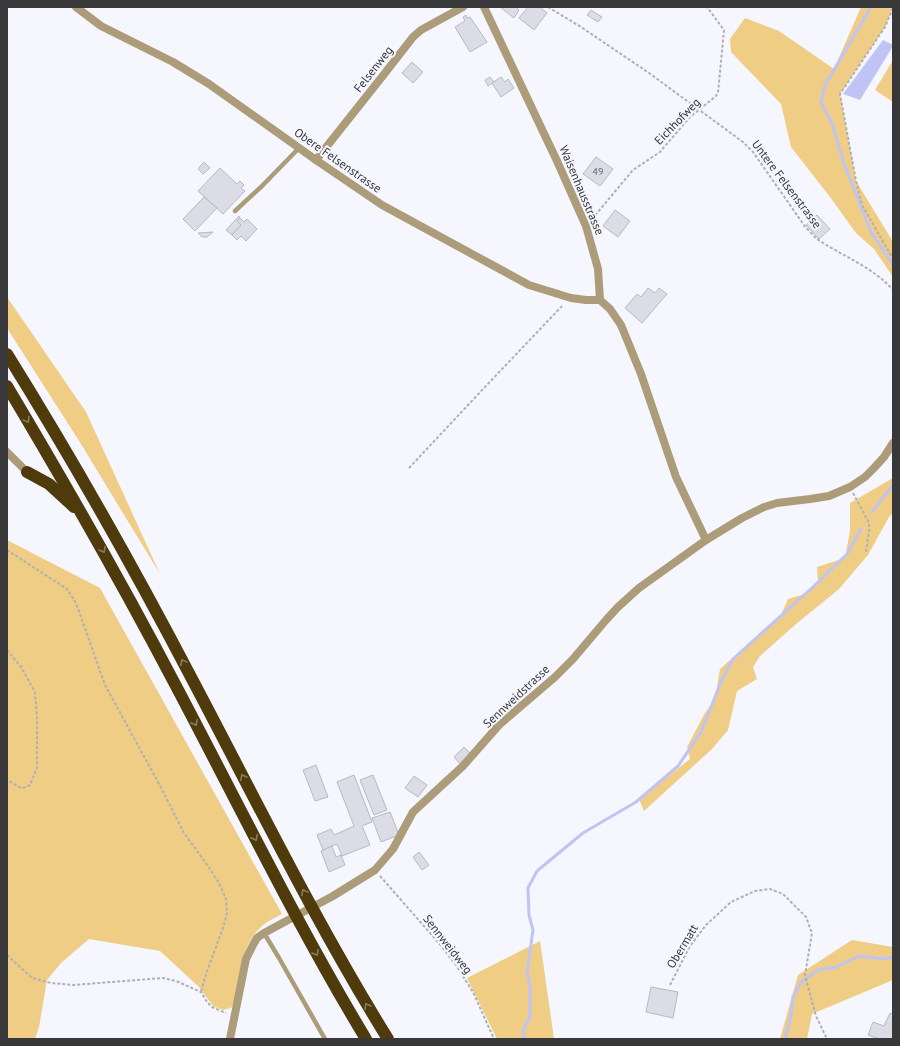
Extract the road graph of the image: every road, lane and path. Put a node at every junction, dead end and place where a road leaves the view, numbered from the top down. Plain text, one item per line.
1 (76, 7) edge
2 (463, 7) edge
3 (484, 7) edge
4 (548, 7) edge
5 (707, 7) edge
6 (893, 8) edge
7 (699, 110) junction
8 (299, 148) junction
9 (316, 160) junction
10 (235, 211) dead end
11 (586, 226) junction
12 (893, 259) edge
13 (893, 290) edge
14 (571, 298) junction
15 (600, 300) junction
16 (7, 354) edge
17 (7, 386) edge
18 (893, 443) edge
19 (7, 452) edge
20 (409, 468) dead end
21 (27, 472) joint
22 (850, 487) junction
23 (84, 516) junction
24 (706, 540) junction
25 (7, 550) edge
26 (866, 552) dead end
27 (7, 650) edge
28 (7, 780) edge
29 (375, 870) junction
30 (264, 933) junction
31 (7, 955) edge
32 (670, 985) dead end
33 (201, 992) junction
34 (235, 1016) junction
35 (230, 1039) edge
36 (325, 1039) edge
37 (366, 1039) edge
38 (388, 1039) edge
39 (494, 1039) edge
40 (828, 1039) edge

1 - 8 street, Obere Felsenstrasse
2 - 9 street, Felsenweg
3 - 11 street, Waisenhausstrasse
4 - 7 path, Untere Felsenstrasse
5 - 7 path, Eichhofweg
6 - 12 path
7 - 11 path, Eichhofweg
7 - 13 path, Untere Felsenstrasse
8 - 9 street, Obere Felsenstrasse
8 - 10 lane
9 - 14 street, Obere Felsenstrasse
11 - 15 street, Waisenhausstrasse
14 - 15 street, Obere Felsenstrasse
14 - 20 path
15 - 24 street
38 -> 16 highway
17 -> 23 highway
18 - 22 street, Sennweidstrasse
19 - 21 street
21 - 23 highway
22 - 24 street, Sennweidstrasse
22 - 26 path
23 -> 37 highway
24 - 29 street, Sennweidstrasse
25 - 33 path
27 - 28 path
29 - 30 street, Sennweidstrasse
29 - 39 path, Sennweidweg
30 - 34 street, Sennweidstrasse
30 - 36 lane
31 - 33 path
32 - 40 path, Obermatt
33 - 34 path
34 - 35 street, Sennweidstrasse

